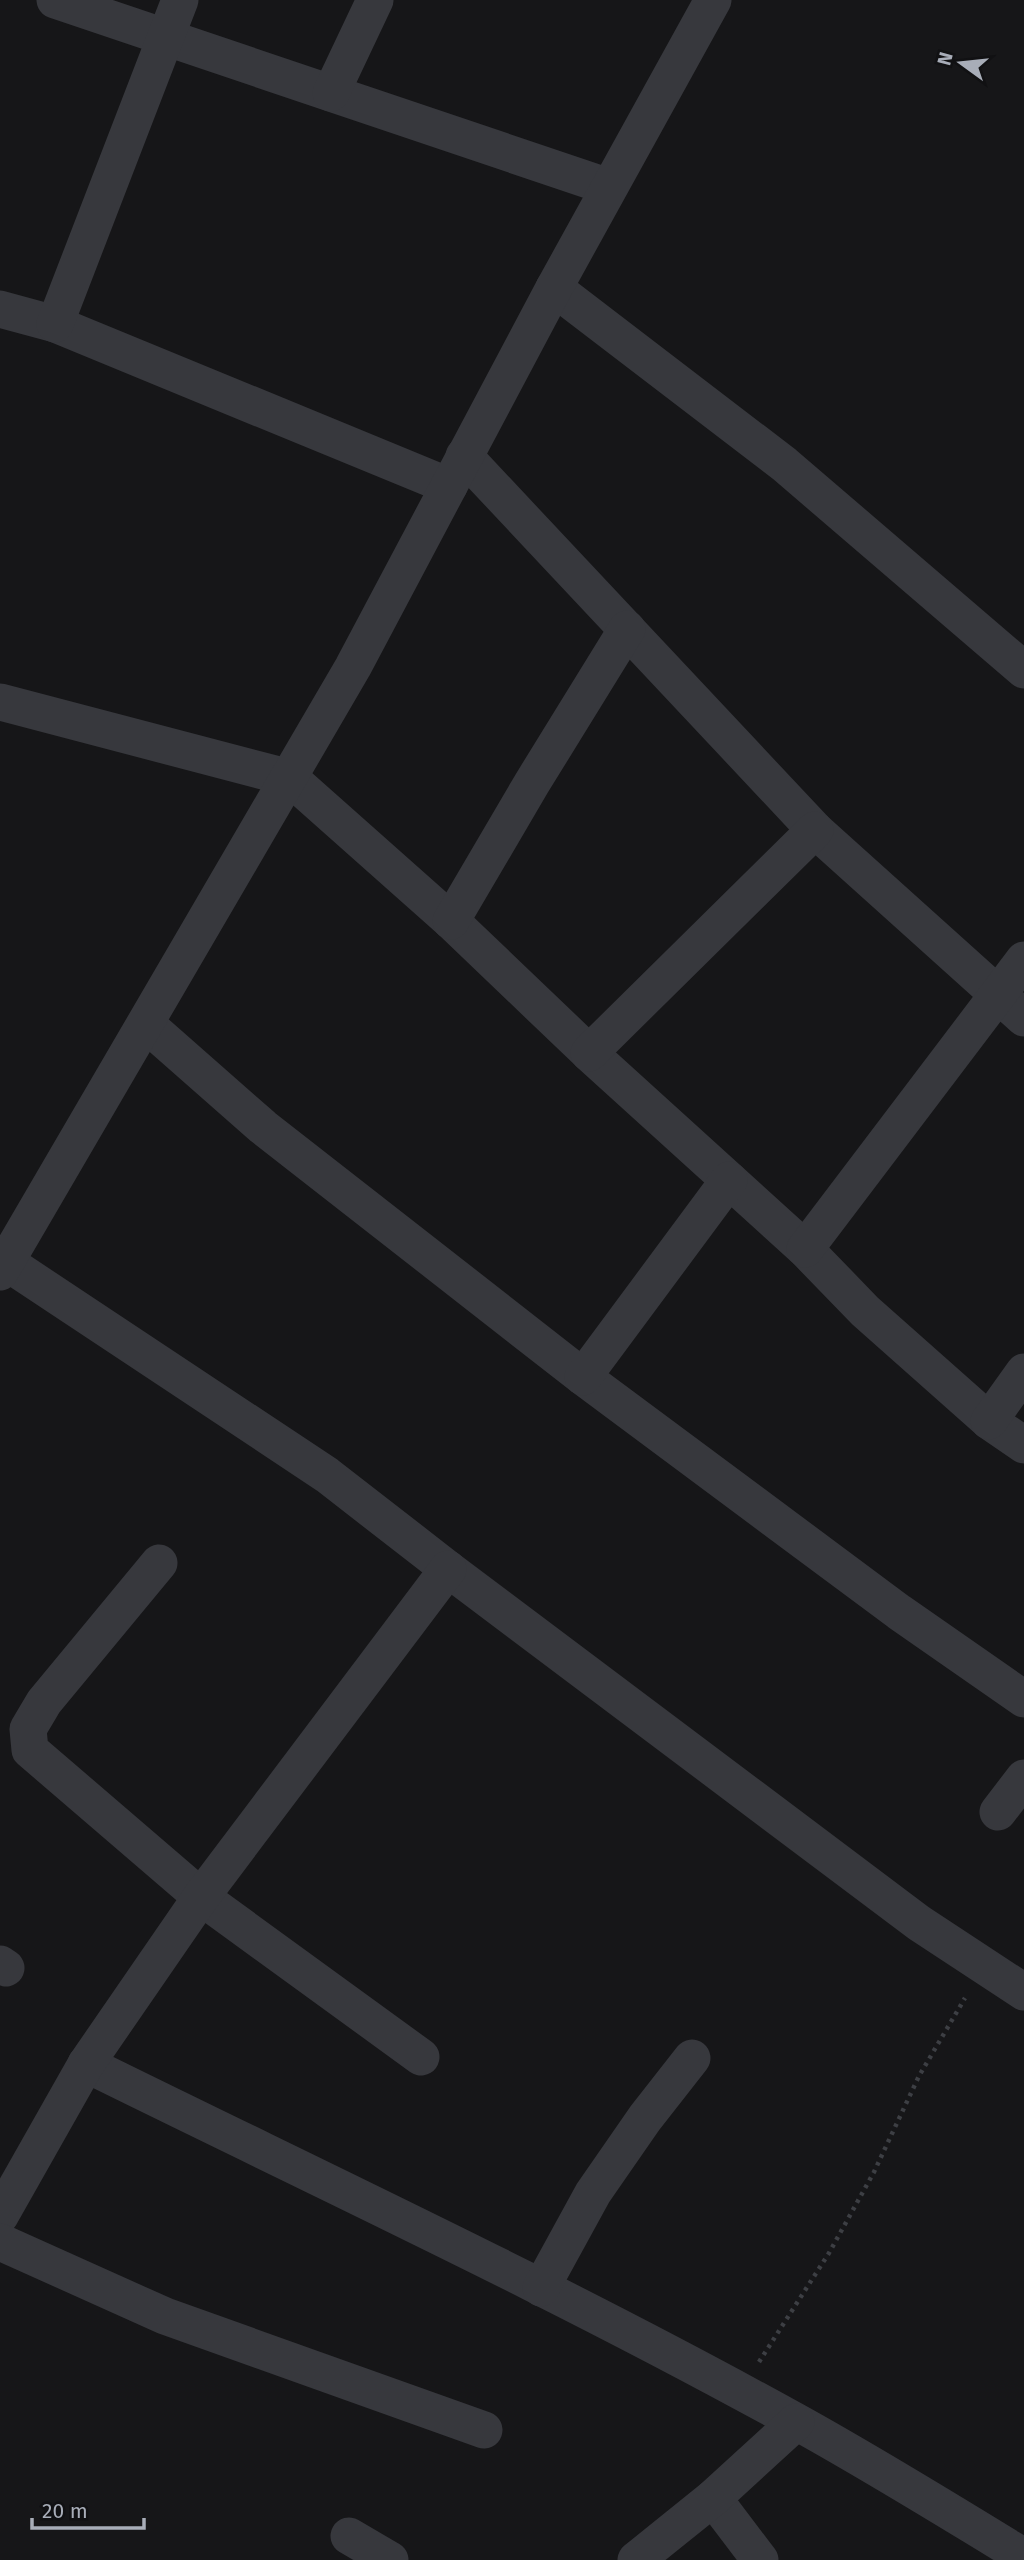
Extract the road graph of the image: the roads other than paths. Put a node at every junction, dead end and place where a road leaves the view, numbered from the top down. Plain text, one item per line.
1 (55, 0) edge
2 (180, 0) edge
3 (374, 0) edge
4 (713, 0) edge
5 (165, 37) junction
6 (331, 93) junction
7 (609, 187) junction
8 (555, 288) junction
9 (0, 309) edge
10 (55, 324) junction
11 (456, 471) junction
12 (627, 629) junction
13 (1024, 670) edge
14 (0, 702) edge
15 (290, 778) junction
16 (815, 830) junction
17 (451, 921) junction
18 (1024, 960) edge
19 (1011, 1006) edge
20 (146, 1024) junction
21 (589, 1053) junction
22 (729, 1180) junction
23 (805, 1249) junction
24 (3, 1267) edge
25 (1024, 1372) edge
26 (583, 1377) junction
27 (989, 1421) junction
28 (1024, 1445) edge
29 (159, 1563) dead end
30 (448, 1569) junction
31 (1024, 1699) edge
32 (1024, 1778) edge
33 (998, 1812) dead end
34 (201, 1897) junction
35 (1024, 1992) edge
36 (421, 2057) dead end
37 (692, 2058) dead end
38 (86, 2064) junction
39 (0, 2216) edge
40 (0, 2242) edge
41 (541, 2288) junction
42 (796, 2422) junction
43 (484, 2430) dead end
44 (713, 2498) junction
45 (349, 2536) dead end
46 (1023, 2553) edge
47 (390, 2560) edge
48 (636, 2560) edge
49 (760, 2560) edge

1 - 5 street
2 - 5 street
3 - 6 street
4 - 7 street
5 - 6 street
5 - 10 street
6 - 7 street
7 - 8 street
8 - 11 street
8 - 13 street
9 - 10 street
10 - 11 street
11 - 12 street
11 - 15 street
12 - 16 street
12 - 17 street
14 - 15 street
15 - 17 street
15 - 20 street
16 - 19 street
16 - 21 street
17 - 21 street
18 - 19 street
19 - 23 street
20 - 24 street
20 - 26 street
21 - 22 street
22 - 23 street
22 - 26 street
23 - 27 street
24 - 30 street
25 - 27 street
26 - 31 street
27 - 28 street
29 - 34 street
30 - 34 street
30 - 35 street
32 - 33 street
34 - 36 street
34 - 38 street
37 - 41 street
38 - 39 street
38 - 41 street
40 - 43 street
41 - 42 street
42 - 44 street
42 - 46 street
44 - 48 street
44 - 49 street
45 - 47 street

